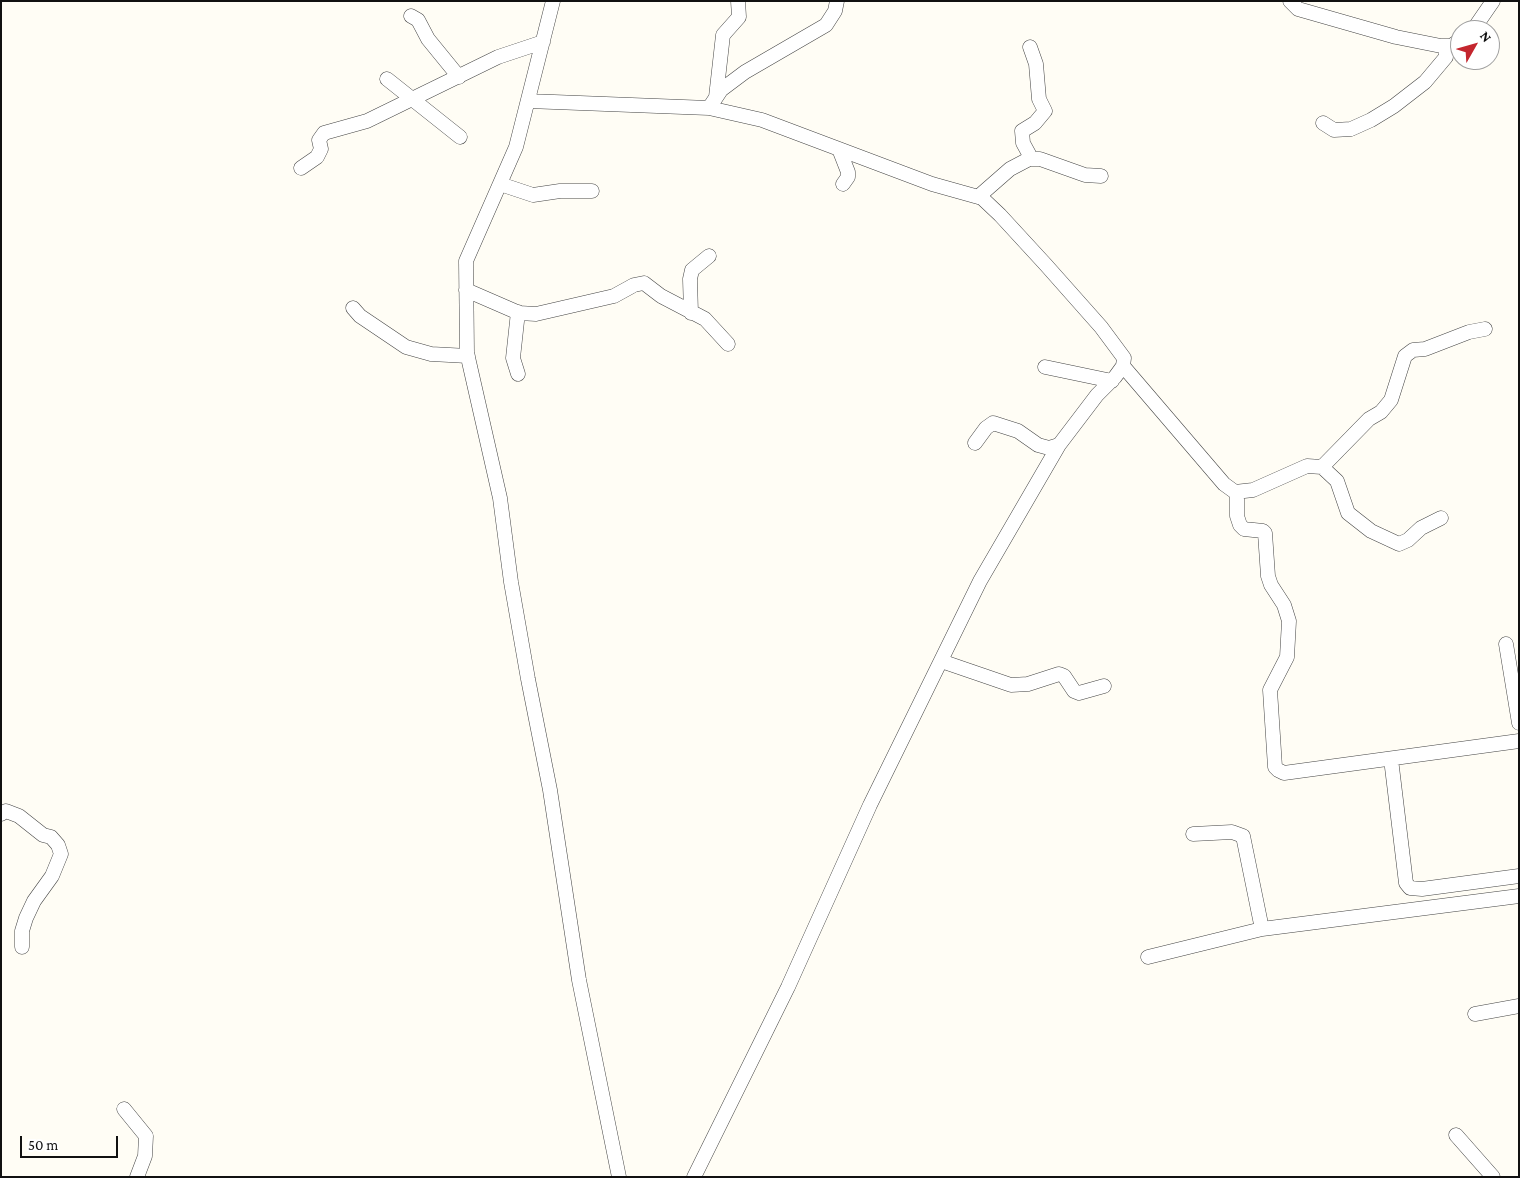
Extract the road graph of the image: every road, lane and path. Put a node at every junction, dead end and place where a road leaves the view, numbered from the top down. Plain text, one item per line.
1 (552, 1) edge
2 (738, 1) edge
3 (837, 1) edge
4 (1290, 1) edge
5 (1493, 1) edge
6 (411, 16) dead end
7 (1481, 20) edge
8 (543, 42) junction
9 (1446, 46) junction
10 (1450, 46) edge
11 (1030, 47) dead end
12 (459, 77) junction
13 (387, 79) dead end
14 (412, 99) junction
15 (528, 101) junction
16 (713, 103) junction
17 (1323, 123) dead end
18 (460, 137) dead end
19 (838, 149) junction
20 (1029, 159) junction
21 (302, 168) dead end
22 (1101, 176) dead end
23 (500, 184) junction
24 (843, 184) dead end
25 (592, 191) dead end
26 (978, 197) junction
27 (709, 256) dead end
28 (466, 290) junction
29 (353, 308) dead end
30 (518, 312) junction
31 (691, 313) junction
32 (1485, 329) dead end
33 (728, 344) dead end
34 (468, 356) junction
35 (1123, 366) junction
36 (1045, 367) dead end
37 (518, 374) dead end
38 (1112, 381) junction
39 (975, 443) dead end
40 (1060, 445) junction
41 (1322, 467) junction
42 (1237, 492) junction
43 (1441, 518) dead end
44 (1506, 644) dead end
45 (941, 661) junction
46 (1515, 674) edge
47 (1104, 686) dead end
48 (1519, 722) edge
49 (1519, 741) edge
50 (1391, 758) junction
51 (1, 814) edge
52 (1193, 834) dead end
53 (1519, 876) edge
54 (1519, 896) edge
55 (1262, 929) junction
56 (22, 947) dead end
57 (1148, 958) dead end
58 (1519, 1006) edge
59 (1475, 1014) dead end
60 (124, 1108) dead end
61 (1456, 1135) dead end
62 (137, 1177) edge
63 (619, 1177) edge
64 (694, 1177) edge
65 (1493, 1177) edge

1 - 8 street
2 - 16 street
3 - 16 street
4 - 9 street
5 - 7 street
6 - 12 street
8 - 12 street
8 - 15 street
9 - 10 street
9 - 17 street
11 - 20 street
12 - 14 street
13 - 14 street
14 - 18 street
14 - 21 street
15 - 16 street
15 - 23 street
16 - 19 street
19 - 24 street
19 - 26 street
20 - 22 street
20 - 26 street
23 - 25 street
23 - 28 street
26 - 35 street
27 - 31 street
28 - 30 street
28 - 34 street
29 - 34 street
30 - 31 street
30 - 37 street
31 - 33 street
32 - 41 street
34 - 63 street
35 - 38 street
35 - 42 street
36 - 38 street
38 - 40 street
39 - 40 street
40 - 45 street
41 - 42 street
41 - 43 street
42 - 50 street
44 - 46 street
45 - 47 street
45 - 64 street
46 - 48 street
49 - 50 street
50 - 53 street
51 - 56 street
52 - 55 street
54 - 55 street
55 - 57 street
58 - 59 street
60 - 62 street
61 - 65 street

